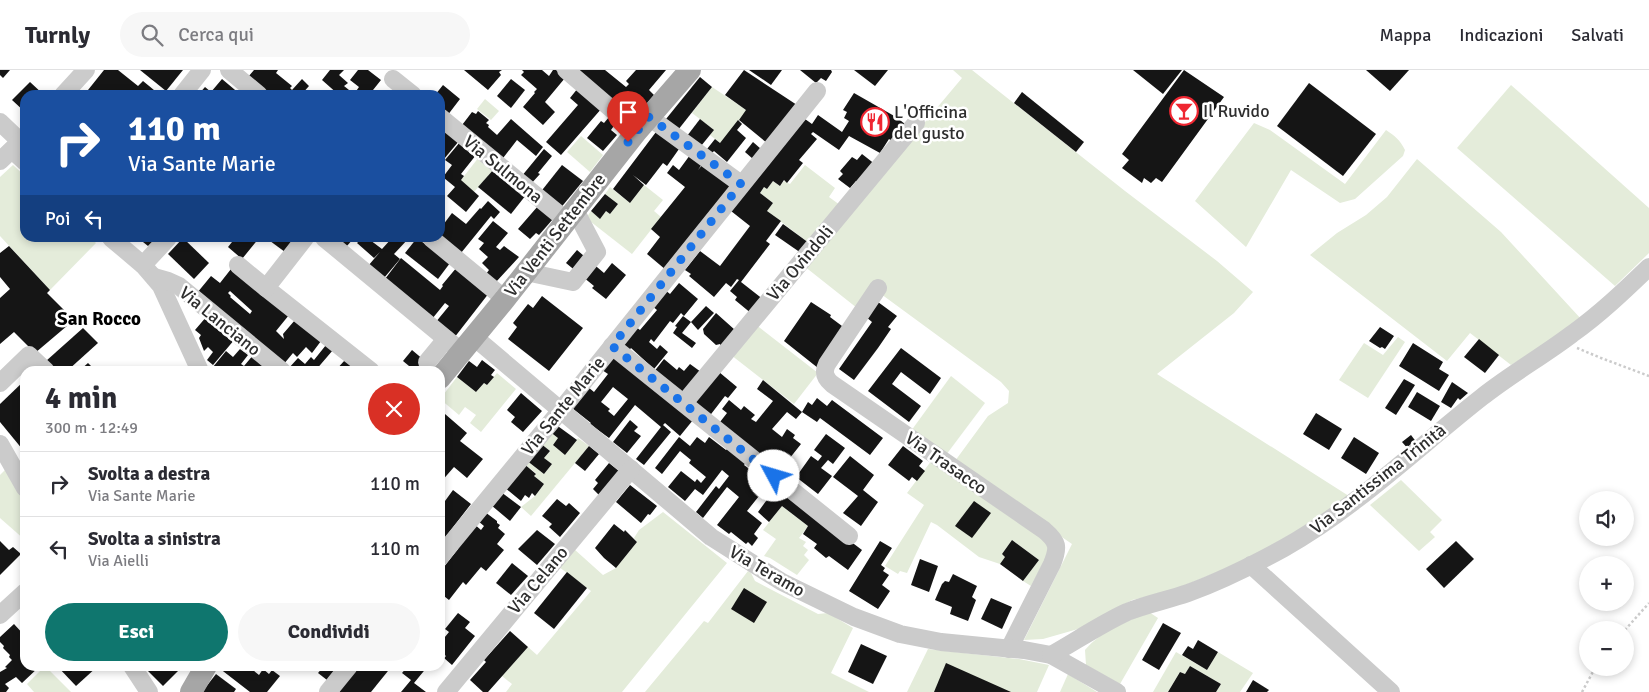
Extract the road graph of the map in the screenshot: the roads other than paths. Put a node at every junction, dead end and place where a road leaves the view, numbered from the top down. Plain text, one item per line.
1 (86, 70) edge
2 (202, 70) edge
3 (229, 70) edge
4 (566, 70) edge
5 (690, 70) edge
6 (393, 79) dead end
7 (68, 90) edge
8 (186, 90) edge
9 (253, 90) edge
10 (407, 90) edge
11 (817, 91) dead end
12 (445, 121) edge
13 (0, 122) edge
14 (916, 123) dead end
15 (643, 124) junction
16 (17, 151) edge
17 (741, 184) junction
18 (570, 215) junction
19 (115, 242) edge
20 (166, 242) edge
21 (302, 242) edge
22 (329, 242) edge
23 (437, 242) edge
24 (238, 265) dead end
25 (1649, 267) edge
26 (148, 271) junction
27 (526, 272) junction
28 (266, 288) junction
29 (878, 288) dead end
30 (505, 298) junction
31 (461, 343) junction
32 (612, 346) junction
33 (41, 366) edge
34 (198, 366) edge
35 (276, 366) edge
36 (365, 366) edge
37 (438, 366) edge
38 (0, 383) edge
39 (684, 403) junction
40 (561, 410) junction
41 (0, 444) edge
42 (631, 469) junction
43 (20, 479) edge
44 (849, 536) dead end
45 (445, 551) edge
46 (1251, 565) junction
47 (20, 596) edge
48 (3, 608) edge
49 (1009, 649) junction
50 (1051, 655) junction
51 (135, 671) edge
52 (203, 671) edge
53 (345, 671) edge
54 (149, 692) edge
55 (191, 692) edge
56 (328, 692) edge
57 (446, 692) edge
58 (1118, 692) edge
59 (1391, 692) edge

1 - 7 street
2 - 8 street
3 - 9 street
4 - 15 street
5 - 15 main road, Via Venti Settembre
6 - 10 street
11 - 17 street, Via Sante Marie
12 - 18 street, Via Sulmona
13 - 16 street
14 - 39 street, Via Ovindoli
15 - 17 street
15 - 18 main road, Via Venti Settembre
17 - 32 street, Via Sante Marie
18 - 27 main road, Via Venti Settembre
18 - 27 street
19 - 26 street
20 - 26 street
21 - 28 street
22 - 31 street, Via Teramo
23 - 30 street
24 - 28 street
25 - 46 street, Via Santissima Trinità
26 - 34 street
26 - 35 street, Via Lanciano
27 - 30 main road, Via Venti Settembre
28 - 36 street
29 - 49 street, Via Trasacco
30 - 31 main road, Via Venti Settembre
31 - 37 main road, Via Venti Settembre
31 - 40 street, Via Teramo
32 - 39 street
32 - 40 street, Via Sante Marie
33 - 38 street
39 - 44 street
40 - 42 street, Via Teramo
40 - 45 street, Via Sante Marie
41 - 43 street
42 - 49 street, Via Teramo
42 - 57 street, Via Celano
46 - 50 street, Via Santissima Trinità
46 - 59 street
47 - 48 street
49 - 50 street, Via Teramo
50 - 58 street, Via Teramo
51 - 54 street
52 - 55 main road
53 - 56 street

